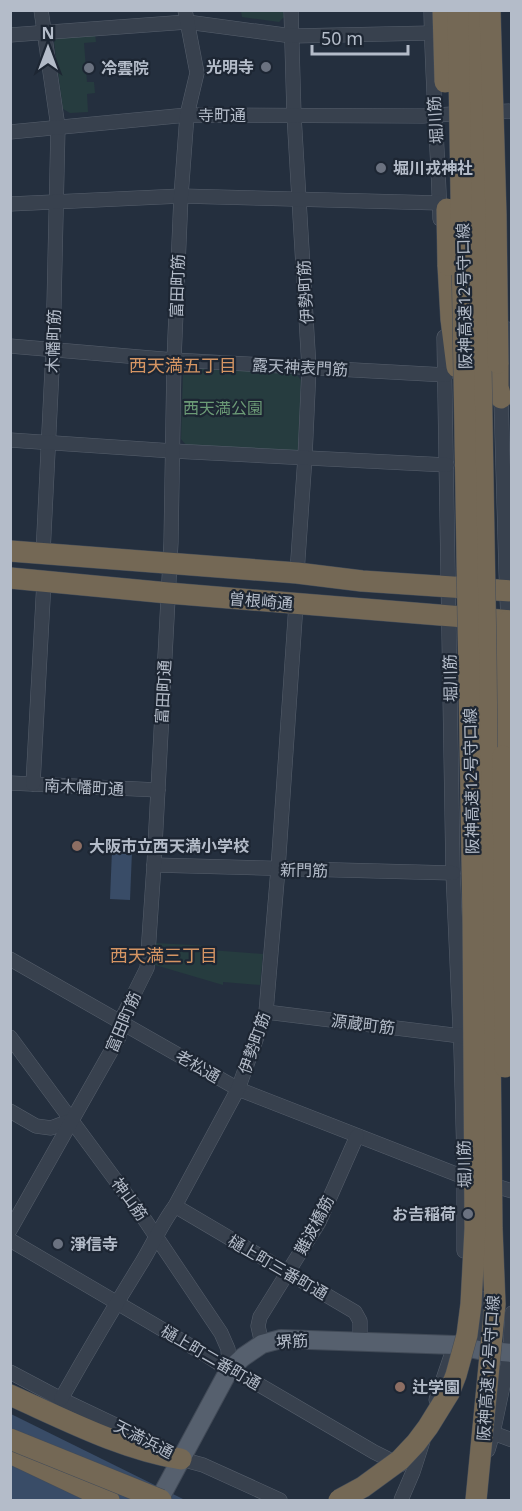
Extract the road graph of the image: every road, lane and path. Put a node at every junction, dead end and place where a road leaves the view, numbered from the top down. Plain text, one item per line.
1 (40, 10) edge
2 (291, 10) edge
3 (430, 10) edge
4 (443, 10) edge
5 (458, 10) edge
6 (466, 10) edge
7 (475, 10) edge
8 (490, 10) edge
9 (496, 10) edge
10 (186, 16) edge
11 (44, 33) junction
12 (431, 33) junction
13 (10, 35) edge
14 (292, 36) junction
15 (507, 111) edge
16 (466, 113) junction
17 (187, 115) junction
18 (294, 115) junction
19 (435, 115) junction
20 (58, 127) junction
21 (10, 132) edge
22 (181, 196) junction
23 (300, 200) junction
24 (56, 202) junction
25 (440, 203) junction
26 (10, 204) edge
27 (469, 256) junction
28 (10, 346) edge
29 (53, 349) junction
30 (174, 360) junction
31 (309, 368) junction
32 (446, 375) junction
33 (505, 380) edge
34 (465, 400) junction
35 (10, 440) edge
36 (49, 442) junction
37 (173, 451) junction
38 (305, 457) junction
39 (447, 465) junction
40 (473, 466) dead end
41 (10, 551) edge
42 (43, 555) junction
43 (169, 564) junction
44 (297, 573) junction
45 (10, 578) edge
46 (44, 581) junction
47 (448, 588) junction
48 (509, 591) edge
49 (168, 593) junction
50 (296, 604) junction
51 (448, 616) junction
52 (510, 625) edge
53 (10, 783) edge
54 (33, 784) junction
55 (158, 790) junction
56 (154, 865) junction
57 (479, 866) dead end
58 (278, 869) junction
59 (453, 873) junction
60 (10, 959) edge
61 (266, 1012) junction
62 (122, 1023) junction
63 (461, 1036) junction
64 (10, 1037) edge
65 (481, 1038) junction
66 (512, 1041) edge
67 (238, 1089) junction
68 (10, 1111) edge
69 (72, 1120) junction
70 (357, 1136) junction
71 (464, 1177) junction
72 (483, 1183) junction
73 (512, 1191) edge
74 (175, 1206) junction
75 (10, 1230) edge
76 (156, 1236) junction
77 (10, 1240) edge
78 (288, 1273) junction
79 (117, 1302) junction
80 (503, 1308) edge
81 (360, 1341) junction
82 (262, 1344) junction
83 (454, 1345) junction
84 (479, 1350) junction
85 (511, 1353) edge
86 (229, 1370) junction
87 (10, 1372) edge
88 (10, 1395) edge
89 (61, 1399) junction
90 (493, 1433) junction
91 (10, 1439) edge
92 (512, 1440) edge
93 (10, 1453) edge
94 (178, 1464) junction
95 (413, 1472) junction
96 (109, 1500) edge
97 (160, 1500) edge
98 (280, 1500) edge
99 (339, 1500) edge
100 (401, 1500) edge
101 (471, 1500) edge
102 (476, 1500) edge

1 - 11 street, 木幡町筋
2 - 14 street, 伊勢町筋
3 - 12 street, 堀川筋
4 - 34 highway, bridge
5 - 34 highway, 阪神高速12号守口線, bridge
6 - 16 street
7 - 80 highway, 阪神高速12号守口線, bridge
8 - 33 highway, bridge
9 - 15 street
10 - 11 street
10 - 14 street
10 - 17 street, 富田町筋
11 - 13 street
11 - 20 street, 木幡町筋
12 - 14 street
12 - 19 street, 堀川筋
14 - 18 street, 伊勢町筋
15 - 16 street, 寺町通
15 - 33 street
16 - 19 street, 寺町通
16 - 27 street
17 - 18 street, 寺町通
17 - 20 street, 寺町通
17 - 22 street, 富田町筋
18 - 19 street, 寺町通
18 - 23 street, 伊勢町筋
19 - 25 street, 堀川筋
20 - 21 street, 寺町通
20 - 24 street, 木幡町筋
22 - 23 street
22 - 24 street
22 - 30 street, 富田町筋
23 - 25 street
23 - 31 street, 伊勢町筋
24 - 26 street
24 - 29 street, 木幡町筋
25 - 27 street
25 - 32 street, 堀川筋
27 - 40 street
28 - 29 street, 露天神表門筋
29 - 30 street, 露天神表門筋
29 - 36 street, 木幡町筋
30 - 31 street, 露天神表門筋
30 - 37 street, 富田町筋
31 - 32 street, 露天神表門筋
31 - 38 street, 伊勢町筋
32 - 39 street, 堀川筋
33 - 48 street
34 - 99 highway, 阪神高速12号守口線, bridge
35 - 36 street
36 - 37 street
36 - 42 street, 木幡町筋
37 - 38 street
37 - 43 street, 富田町筋
38 - 39 street
38 - 44 street, 伊勢町筋
39 - 47 street, 堀川筋
41 - 42 highway, 曽根崎通
42 - 43 highway, 曽根崎通
43 - 44 highway, 曽根崎通
43 - 49 street, 富田町通
44 - 47 highway, 曽根崎通
45 - 46 highway, 曽根崎通
46 - 49 highway, 曽根崎通
46 - 54 street
47 - 48 highway, 曽根崎通
47 - 51 street, 堀川筋
48 - 52 street
49 - 50 highway, 曽根崎通
49 - 55 street, 富田町通
50 - 51 highway, 曽根崎通
50 - 58 street, 伊勢町筋
51 - 52 highway, 曽根崎通
51 - 59 street, 堀川筋
52 - 80 highway, bridge
53 - 54 street, 南木幡町通
54 - 55 street, 南木幡町通
55 - 56 street, 富田町筋
56 - 58 street, 新門筋
56 - 62 street, 富田町筋
57 - 65 street
58 - 59 street, 新門筋
58 - 61 street, 伊勢町筋
59 - 63 street, 堀川筋
60 - 62 street, 老松通
61 - 63 street, 源蔵町筋
61 - 67 street, 伊勢町筋
62 - 67 street, 老松通
62 - 69 street, 富田町筋
63 - 65 street, 源蔵町筋
63 - 71 street, 堀川筋
64 - 69 street, 神山筋
65 - 66 street, 源蔵町筋
65 - 72 street
67 - 70 street, 老松通
67 - 74 street, 伊勢町筋
68 - 69 street
69 - 75 street, 富田町筋
69 - 76 street, 神山筋
70 - 71 street, 老松通
70 - 78 street, 難波橋筋
71 - 72 street, 老松通
71 - 83 street, 堀川筋
72 - 73 street, 老松通
72 - 84 street
74 - 76 street, 伊勢町筋
74 - 78 street, 樋上町三番町通
76 - 79 street, 伊勢町筋
76 - 86 street, 神山筋
77 - 79 street, 樋上町二番町通
78 - 81 street, 樋上町三番町通
78 - 82 street, 難波橋筋
79 - 86 street, 樋上町二番町通
79 - 89 street, 伊勢町筋
80 - 85 street
80 - 102 highway, 阪神高速12号守口線, bridge
81 - 82 main road, 堺筋
81 - 83 main road, 堺筋
82 - 86 main road, 堺筋
83 - 84 main road, 堺筋
83 - 95 street, 堀川筋
84 - 85 main road, 堺筋
85 - 90 street
86 - 94 main road, 堺筋
86 - 95 street, 樋上町二番町通
87 - 89 street, 天満浜通
88 - 94 highway
89 - 94 street, 天満浜通
90 - 92 street
90 - 101 street
91 - 97 highway, bridge
93 - 96 highway
94 - 97 main road, 堺筋
94 - 98 street, 天満浜通
95 - 100 street, 堀川筋

